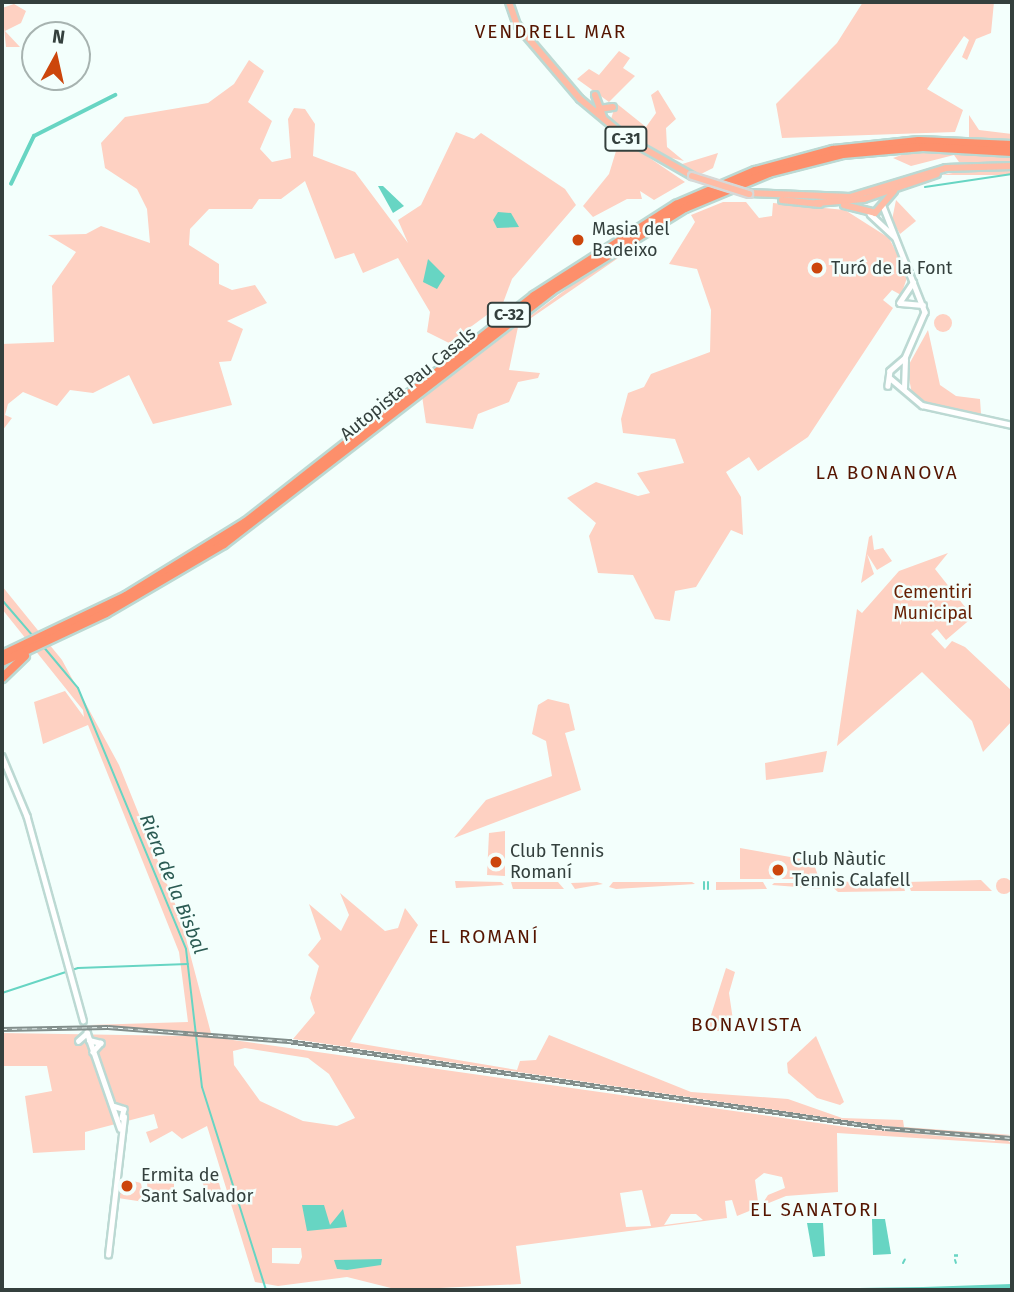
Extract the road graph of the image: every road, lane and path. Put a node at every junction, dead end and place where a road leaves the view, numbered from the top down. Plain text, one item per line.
1 (511, 2) edge
2 (595, 95) dead end
3 (613, 107) dead end
4 (599, 109) junction
5 (609, 123) junction
6 (1012, 145) edge
7 (1012, 152) edge
8 (1012, 166) edge
9 (693, 175) junction
10 (903, 183) junction
11 (749, 193) junction
12 (872, 196) junction
13 (836, 198) junction
14 (779, 200) junction
15 (883, 206) junction
16 (869, 213) junction
17 (894, 236) junction
18 (914, 281) junction
19 (923, 305) junction
20 (900, 368) junction
21 (896, 379) junction
22 (1012, 425) edge
23 (65, 631) junction
24 (29, 649) junction
25 (2, 655) edge
26 (2, 662) edge
27 (2, 678) edge
28 (2, 756) edge
29 (83, 1020) tunnel mouth
30 (89, 1042) junction
31 (99, 1050) junction
32 (93, 1052) junction
33 (101, 1065) junction
34 (116, 1105) junction
35 (124, 1117) junction
36 (115, 1119) junction
37 (121, 1131) junction
38 (108, 1255) dead end

1 - 5 main road, C-31
1 - 9 main road, C-31
2 - 4 main road
3 - 4 main road
4 - 5 main road
5 - 9 main road, C-31
6 - 23 highway, Autopista Pau Casals / C-32
7 - 23 highway, Autopista Pau Casals / C-32
8 - 10 main road, C-31
9 - 11 main road, C-31, bridge
10 - 12 main road
10 - 13 main road, C-31
10 - 15 main road
11 - 13 main road, C-31
11 - 14 main road, C-31
12 - 13 main road
12 - 14 main road, C-31
12 - 15 main road
12 - 16 main road
14 - 16 main road
15 - 16 main road
15 - 17 street
16 - 17 street
17 - 18 street
18 - 19 street
18 - 19 street
19 - 20 street
20 - 21 street
20 - 21 street
21 - 22 street
23 - 24 highway, Autopista Pau Casals / C-32
23 - 24 highway, Autopista Pau Casals / C-32
24 - 25 highway, Autopista Pau Casals / C-32
24 - 26 highway, Autopista Pau Casals / C-32
24 - 27 highway
28 - 29 street
30 - 30 street
30 - 31 street
30 - 32 street
31 - 32 street
31 - 33 street
32 - 33 street
33 - 34 street
34 - 35 street
34 - 36 street
35 - 36 street
35 - 37 street
36 - 37 street
37 - 38 street

